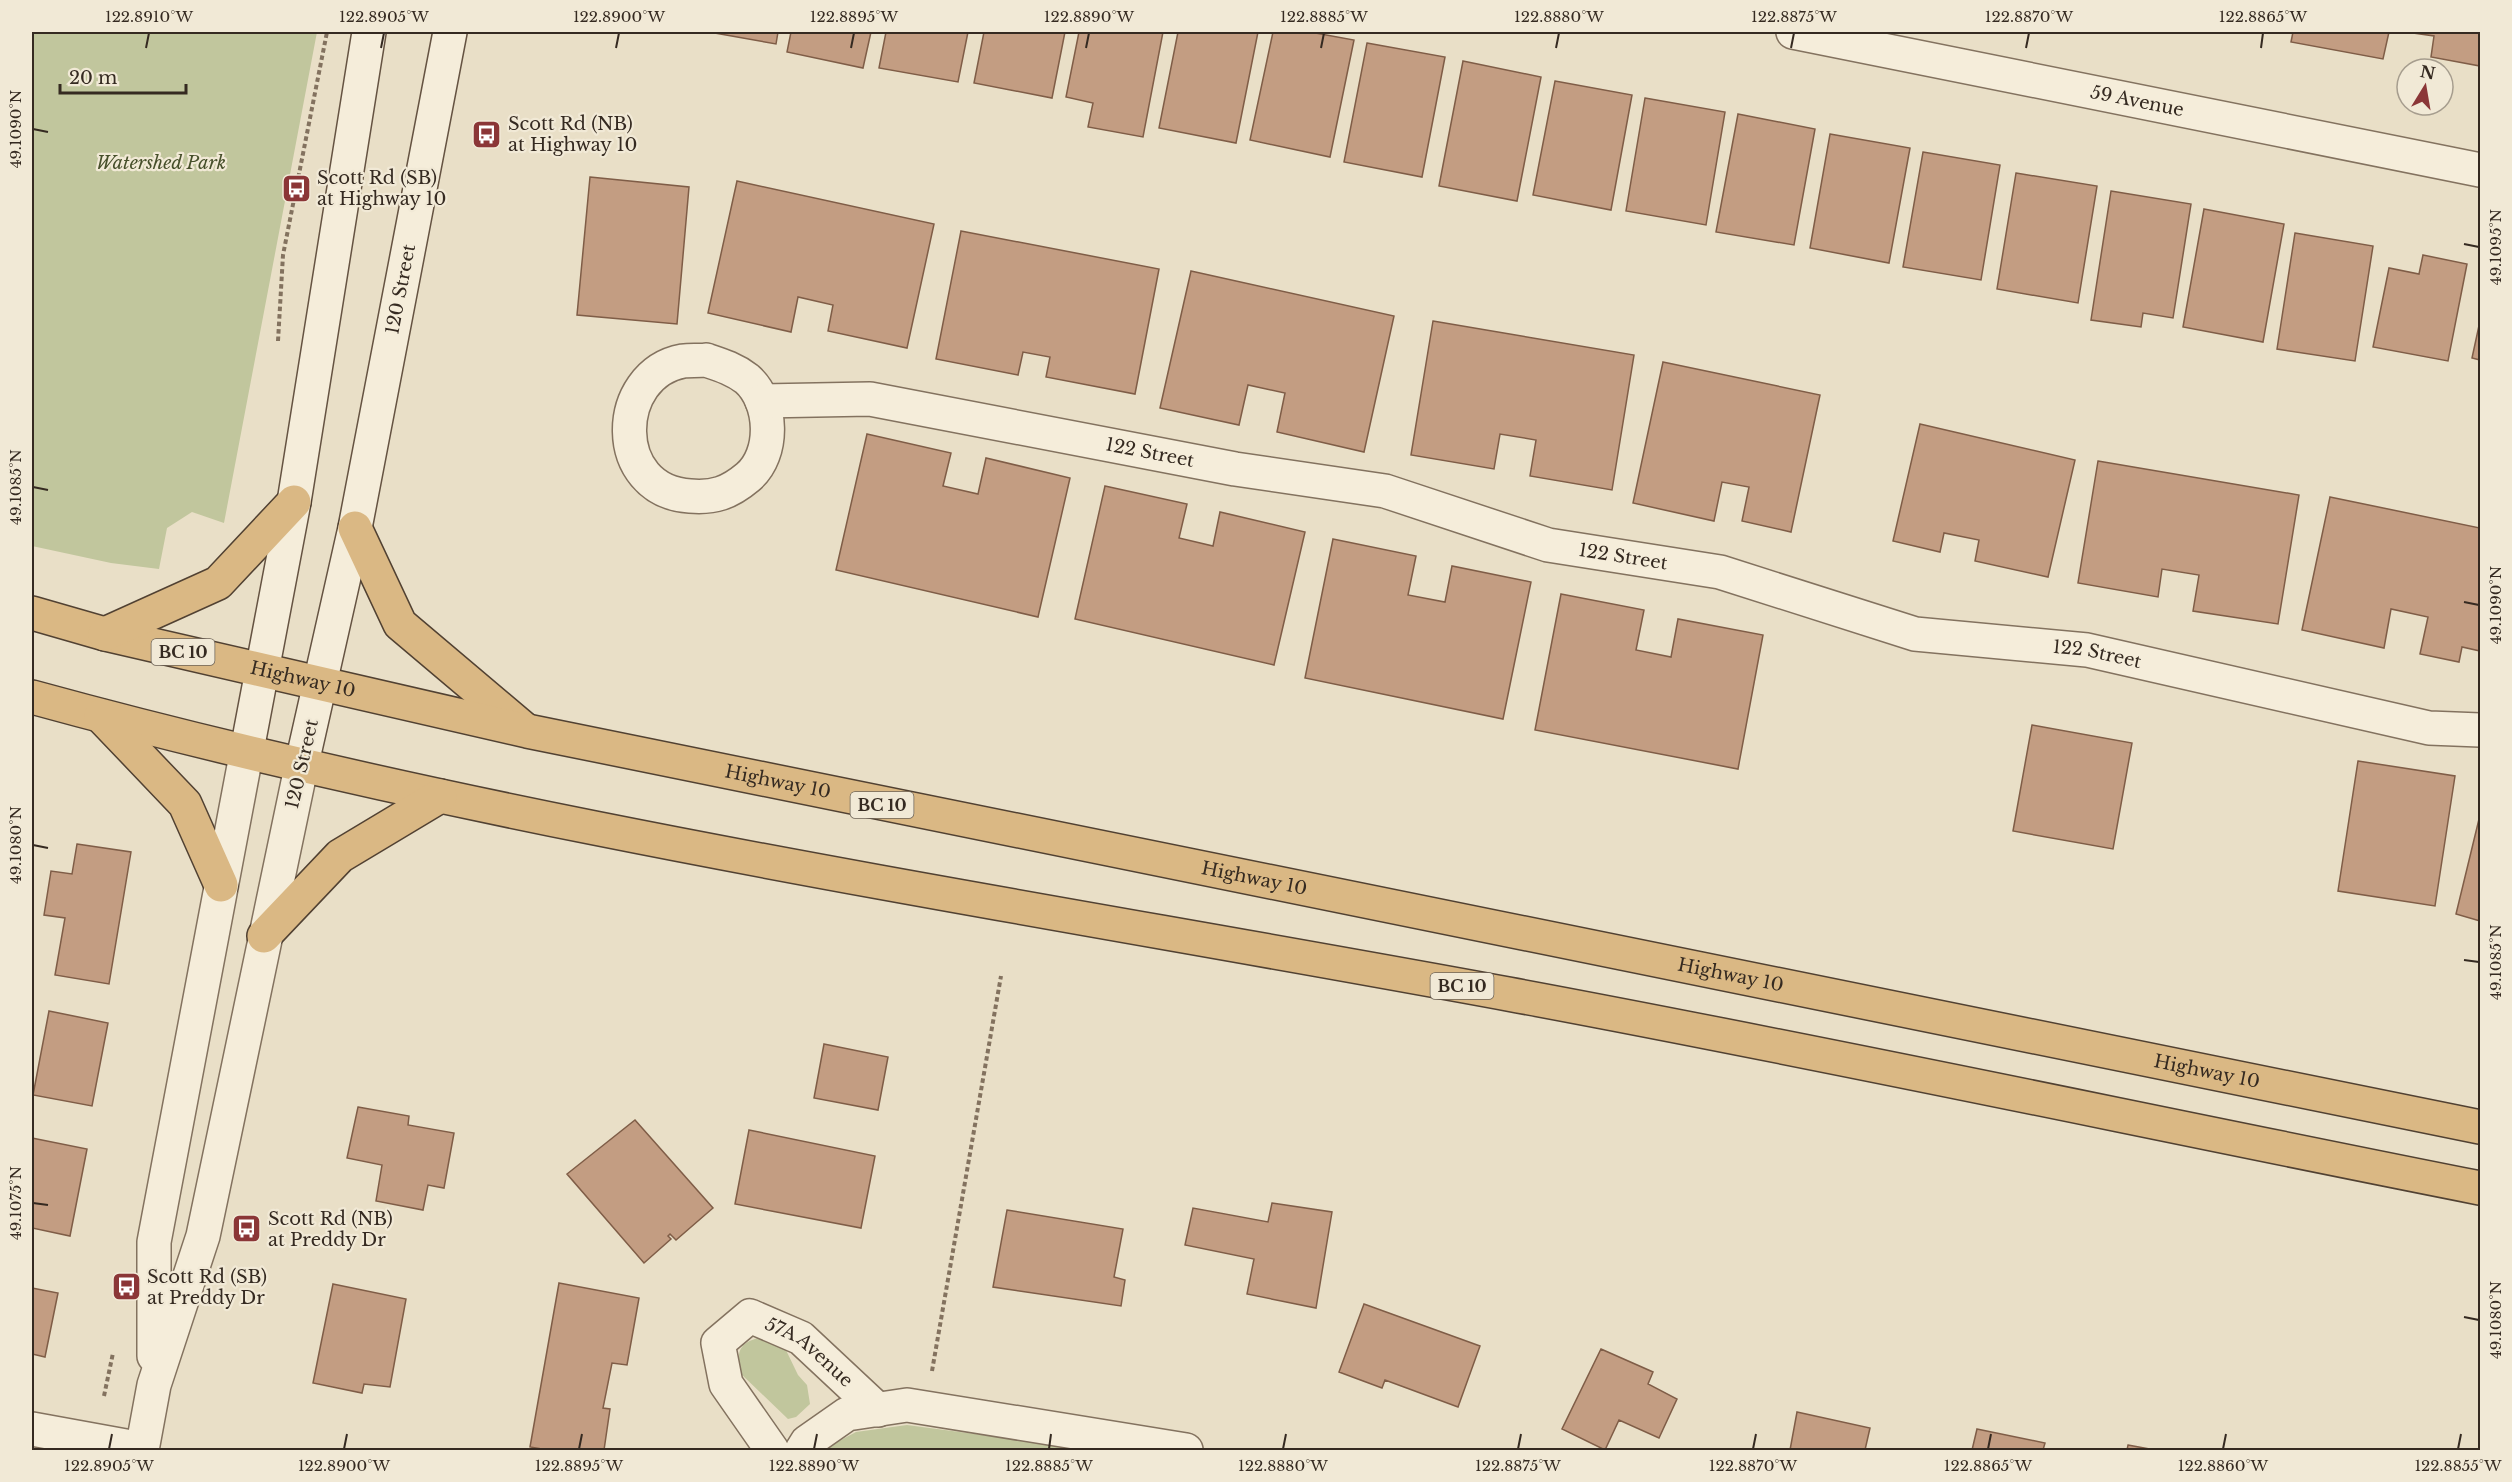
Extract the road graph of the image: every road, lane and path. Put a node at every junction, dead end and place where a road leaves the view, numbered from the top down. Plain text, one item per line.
1 (327, 32) edge
2 (369, 32) edge
3 (450, 32) edge
4 (1793, 32) edge
5 (2481, 170) edge
6 (278, 348) dead end
7 (762, 401) junction
8 (294, 502) junction
9 (355, 528) junction
10 (32, 613) edge
11 (105, 634) junction
12 (262, 671) junction
13 (320, 684) junction
14 (32, 696) edge
15 (101, 716) junction
16 (2481, 730) edge
17 (527, 731) junction
18 (247, 750) junction
19 (302, 763) junction
20 (440, 796) junction
21 (220, 885) junction
22 (264, 936) junction
23 (1002, 976) dead end
24 (2481, 1127) edge
25 (2481, 1188) edge
26 (154, 1385) junction
27 (925, 1409) junction
28 (878, 1410) junction
29 (32, 1429) edge
30 (142, 1450) edge
31 (772, 1450) edge
32 (801, 1450) edge
33 (1186, 1450) edge

1 - 6 path
2 - 8 street, 120 Street
3 - 9 street, 120 Street
4 - 5 street, 59 Avenue
7 - 7 street
7 - 16 street, 122 Street
8 - 11 highway
8 - 12 street, 120 Street
9 - 13 street, 120 Street
9 - 17 highway
10 - 11 highway, Highway 10 / BC 10
11 - 12 highway, Highway 10 / BC 10
12 - 13 highway, Highway 10 / BC 10
12 - 18 street, 120 Street
13 - 17 highway, Highway 10 / BC 10
13 - 19 street, 120 Street
14 - 15 highway, BC 10
15 - 18 highway, BC 10
15 - 21 highway
17 - 24 highway, Highway 10 / BC 10
18 - 19 highway, BC 10
18 - 21 street, 120 Street
19 - 20 highway, BC 10
19 - 22 street, 120 Street
20 - 22 highway
20 - 25 highway, BC 10
21 - 26 street, 120 Street
22 - 26 street, 120 Street
23 - 27 path
26 - 30 street, 120 Street
27 - 28 street, 57A Avenue
27 - 33 street, 57A Avenue
28 - 31 street, 57A Avenue
28 - 32 street, 57A Avenue
29 - 30 street

